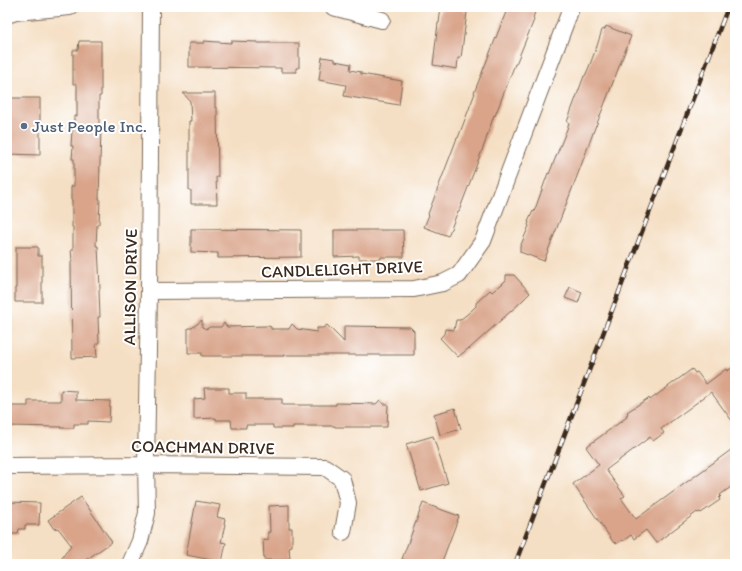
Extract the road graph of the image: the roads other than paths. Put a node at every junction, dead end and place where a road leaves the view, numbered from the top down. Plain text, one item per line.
1 (70, 7) edge
2 (151, 7) edge
3 (333, 7) edge
4 (571, 7) edge
5 (7, 15) edge
6 (382, 20) dead end
7 (149, 291) junction
8 (146, 465) junction
9 (7, 466) edge
10 (343, 532) dead end
11 (130, 564) edge

1 - 5 street
2 - 7 street, ALLISON DRIVE
3 - 6 street
4 - 7 street, CANDLELIGHT DRIVE
7 - 8 street, ALLISON DRIVE
8 - 9 street, COACHMAN DRIVE
8 - 10 street, COACHMAN DRIVE
8 - 11 street, ALLISON DRIVE

